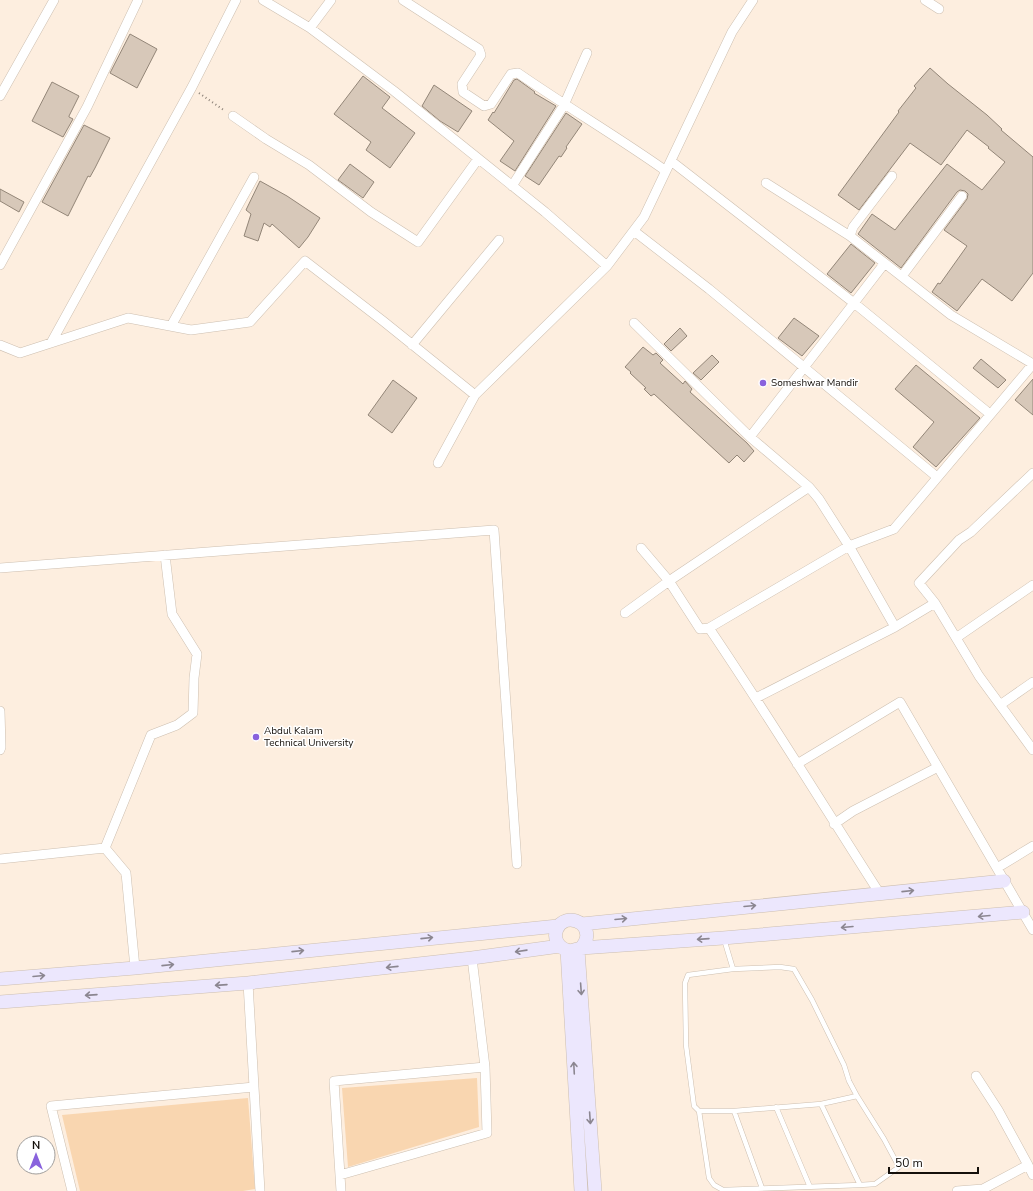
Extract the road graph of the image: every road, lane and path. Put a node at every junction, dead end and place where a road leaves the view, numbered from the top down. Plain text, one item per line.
1 (54, 0) edge
2 (138, 0) edge
3 (236, 0) edge
4 (263, 0) edge
5 (331, 0) edge
6 (403, 0) edge
7 (753, 0) edge
8 (925, 0) edge
9 (939, 9) dead end
10 (310, 28) junction
11 (587, 53) dead end
12 (192, 87) junction
13 (0, 96) edge
14 (564, 105) junction
15 (233, 116) joint
16 (478, 159) junction
17 (671, 161) junction
18 (666, 171) junction
19 (892, 176) dead end
20 (254, 177) dead end
21 (766, 183) dead end
22 (512, 186) junction
23 (962, 196) dead end
24 (634, 231) junction
25 (850, 236) junction
26 (499, 240) dead end
27 (884, 264) junction
28 (0, 265) edge
29 (608, 266) junction
30 (902, 276) junction
31 (854, 303) junction
32 (634, 323) dead end
33 (171, 326) junction
34 (51, 343) junction
35 (0, 345) edge
36 (412, 345) junction
37 (1033, 364) edge
38 (805, 368) junction
39 (475, 395) junction
40 (990, 414) junction
41 (750, 437) junction
42 (438, 463) dead end
43 (1033, 473) edge
44 (937, 477) junction
45 (809, 487) junction
46 (849, 546) junction
47 (641, 548) dead end
48 (165, 555) junction
49 (0, 568) edge
50 (669, 581) junction
51 (1033, 585) edge
52 (935, 603) junction
53 (625, 613) dead end
54 (895, 627) junction
55 (709, 628) junction
56 (956, 638) junction
57 (1033, 682) edge
58 (756, 698) junction
59 (1000, 705) junction
60 (0, 711) edge
61 (0, 750) edge
62 (1033, 750) edge
63 (797, 764) junction
64 (938, 767) junction
65 (834, 824) junction
66 (1033, 846) edge
67 (105, 848) junction
68 (0, 859) edge
69 (517, 864) dead end
70 (997, 868) junction
71 (1004, 881) junction
72 (880, 894) junction
73 (1023, 912) junction
74 (582, 924) junction
75 (558, 926) junction
76 (1033, 930) edge
77 (723, 938) junction
78 (571, 949) junction
79 (472, 958) junction
80 (135, 968) junction
81 (733, 969) junction
82 (0, 979) edge
83 (248, 983) junction
84 (0, 1002) edge
85 (485, 1067) junction
86 (976, 1076) dead end
87 (254, 1087) junction
88 (857, 1096) junction
89 (821, 1104) junction
90 (776, 1107) junction
91 (734, 1111) junction
92 (699, 1112) junction
93 (1028, 1165) junction
94 (340, 1175) junction
95 (1033, 1176) edge
96 (860, 1185) junction
97 (810, 1187) junction
98 (762, 1188) junction
99 (983, 1190) edge
100 (72, 1191) edge
101 (260, 1191) edge
102 (341, 1191) edge
103 (581, 1191) edge
104 (595, 1191) edge
105 (957, 1191) edge

1 - 13 street
2 - 28 street
3 - 12 street
4 - 10 street
5 - 10 street
6 - 14 street
7 - 17 street
8 - 9 street
10 - 16 street
11 - 14 street
12 - 15 path
12 - 34 street
14 - 18 street
14 - 22 street
15 - 16 street
16 - 22 street
17 - 18 street
17 - 31 street
18 - 24 street
19 - 25 street
20 - 33 street
21 - 25 street
22 - 29 street
23 - 30 street
24 - 29 street
24 - 38 street
25 - 27 street
26 - 36 street
27 - 30 street
27 - 31 street
29 - 39 street
30 - 37 street
31 - 38 street
31 - 40 street
32 - 41 street
33 - 34 street
33 - 36 street
34 - 35 street
36 - 39 street
37 - 40 street
38 - 41 street
38 - 44 street
39 - 42 street
40 - 44 street
41 - 45 street
43 - 52 street
44 - 46 street
45 - 46 street
45 - 50 street
46 - 54 street
46 - 55 street
47 - 50 street
48 - 49 street
48 - 67 street
48 - 69 street
50 - 53 street
50 - 55 street
51 - 56 street
52 - 54 street
52 - 56 street
54 - 58 street
55 - 58 street
56 - 59 street
57 - 59 street
58 - 63 street
59 - 62 street
60 - 61 street
63 - 64 street
63 - 65 street
64 - 65 street
64 - 70 street
65 - 72 street
66 - 70 street
67 - 68 street
67 - 80 street
70 - 71 street
72 -> 71 street
71 - 73 street
74 -> 72 street
73 - 76 street
73 -> 77 street
74 - 75 street
74 - 78 street
75 - 78 street
80 -> 75 street
77 -> 78 street
77 - 81 lane
78 -> 79 street
103 -> 78 street
78 -> 104 street
79 -> 83 street
79 - 85 street
82 -> 80 street
81 - 88 lane
81 - 92 lane
83 -> 84 street
83 - 87 street
85 - 94 street
85 - 94 street
86 - 93 street
87 - 100 street
87 - 101 street
88 - 89 lane
88 - 96 lane
89 - 90 lane
89 - 96 lane
90 - 91 lane
90 - 97 lane
91 - 92 lane
91 - 98 lane
92 - 98 lane
93 - 95 street
93 - 99 street
94 - 102 street
96 - 97 lane
97 - 98 lane
99 - 105 street

